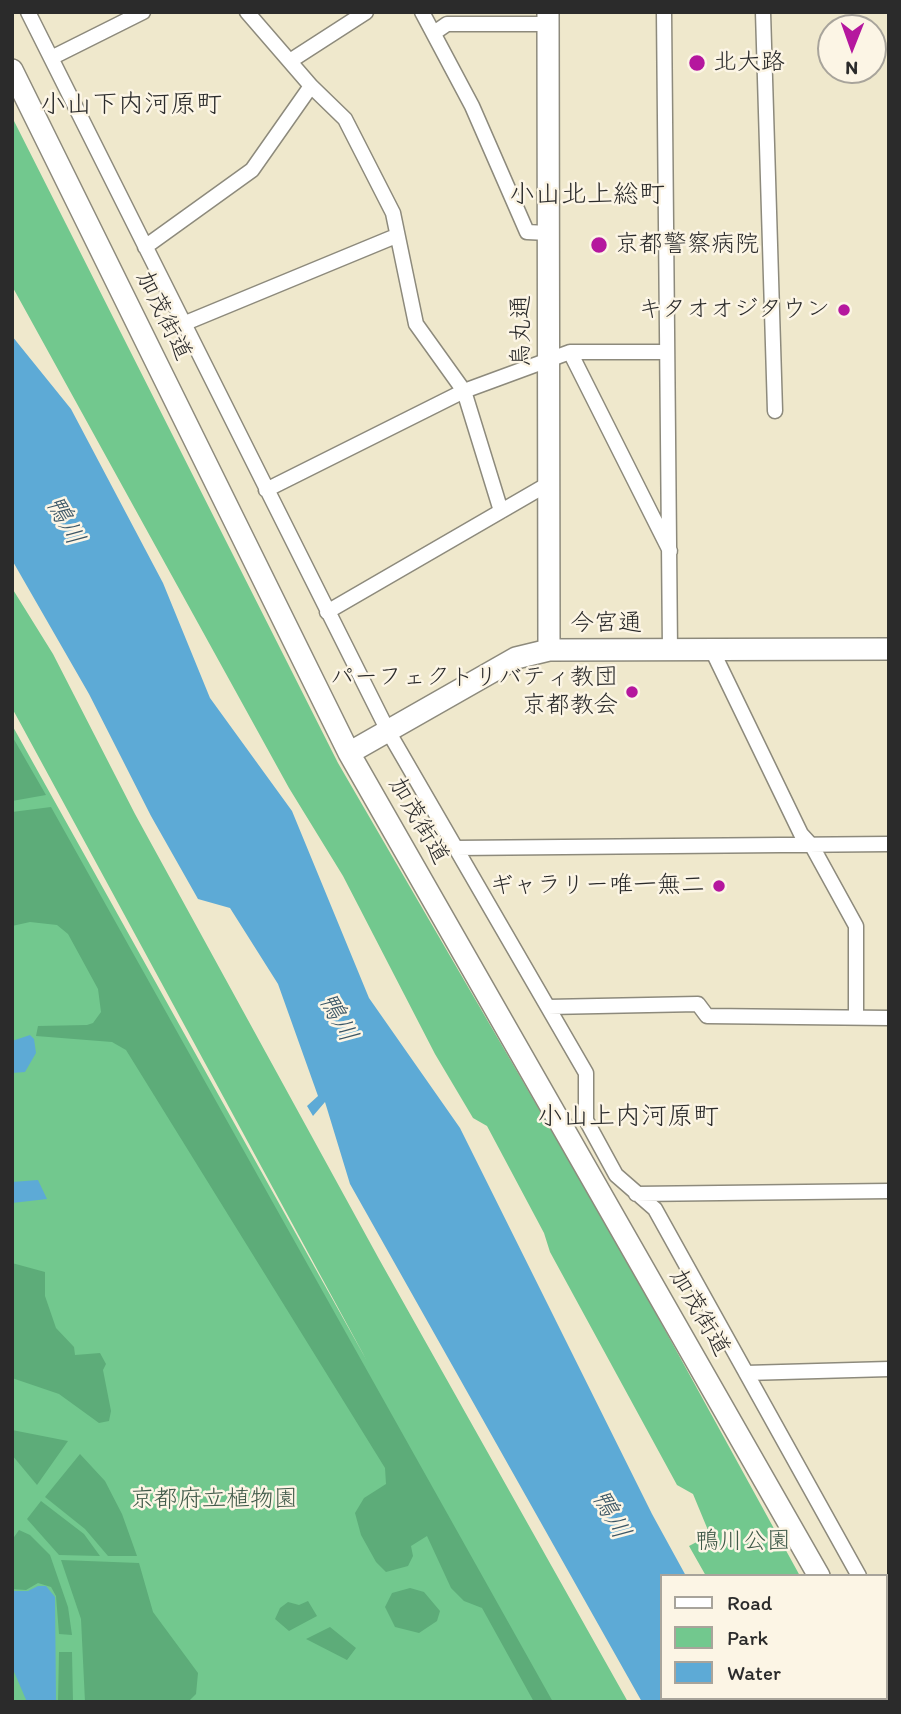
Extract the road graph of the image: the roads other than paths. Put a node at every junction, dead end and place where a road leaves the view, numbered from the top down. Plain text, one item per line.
1 (28, 12) edge
2 (143, 12) edge
3 (247, 12) edge
4 (366, 12) edge
5 (422, 12) edge
6 (664, 12) edge
7 (763, 12) edge
8 (548, 18) edge
9 (434, 33) junction
10 (51, 58) junction
11 (290, 61) junction
12 (12, 70) edge
13 (311, 86) junction
14 (548, 233) junction
15 (396, 236) junction
16 (145, 247) junction
17 (183, 324) junction
18 (570, 352) junction
19 (666, 352) junction
20 (548, 358) junction
21 (464, 391) junction
22 (775, 411) dead end
23 (548, 484) junction
24 (266, 490) junction
25 (501, 511) junction
26 (670, 551) junction
27 (327, 612) junction
28 (889, 649) edge
29 (549, 650) junction
30 (670, 650) junction
31 (712, 650) junction
32 (388, 731) junction
33 (349, 753) junction
34 (889, 844) edge
35 (812, 846) junction
36 (455, 848) junction
37 (548, 1007) junction
38 (856, 1017) junction
39 (889, 1017) edge
40 (889, 1191) edge
41 (636, 1194) junction
42 (889, 1369) edge
43 (746, 1373) junction
44 (817, 1574) edge
45 (858, 1574) edge

1 - 10 street
2 - 10 street
3 - 11 street
4 - 11 street
5 - 9 street
6 - 19 street
7 - 22 street
8 - 9 street
8 - 14 street, 烏丸通
9 - 14 street
10 - 16 street
11 - 13 street
12 - 33 street, 加茂街道
13 - 15 street
13 - 16 street
14 - 20 street, 烏丸通
15 - 17 street
15 - 21 street
16 - 17 street
17 - 24 street
18 - 19 street
18 - 20 street
18 - 26 street
19 - 26 street
20 - 21 street
20 - 23 street, 烏丸通
21 - 24 street
21 - 25 street
23 - 25 street
23 - 29 street, 烏丸通
24 - 27 street
25 - 27 street
26 - 30 street
27 - 32 street
28 - 31 street, 今宮通
29 - 30 street, 今宮通
29 - 32 street, 今宮通
30 - 31 street, 今宮通
31 - 35 street
32 - 33 street, 今宮通
32 - 36 street
33 - 44 street, 加茂街道
34 - 35 street
35 - 36 street
35 - 38 street
36 - 37 street
37 - 38 street
37 - 41 street
38 - 39 street
40 - 41 street
41 - 43 street
42 - 43 street
43 - 45 street

